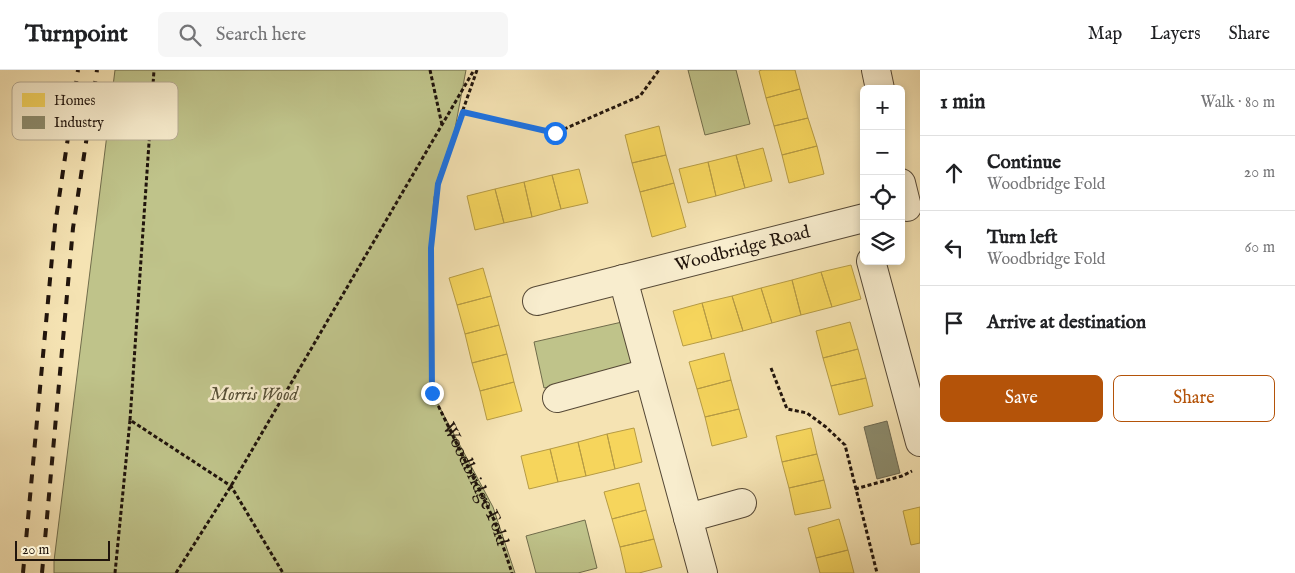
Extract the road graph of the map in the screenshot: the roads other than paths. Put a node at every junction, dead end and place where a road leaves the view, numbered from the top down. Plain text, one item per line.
1 (876, 70) edge
2 (879, 85) edge
3 (860, 224) edge
4 (872, 265) edge
5 (623, 279) junction
6 (537, 301) dead end
7 (648, 373) junction
8 (556, 398) dead end
9 (920, 442) edge
10 (742, 503) dead end
11 (688, 518) junction
12 (703, 573) edge

1 - 2 street
3 - 5 street, Woodbridge Road
4 - 9 street
5 - 6 street, Woodbridge Road
5 - 7 street
7 - 8 street
7 - 11 street
10 - 11 street
11 - 12 street

